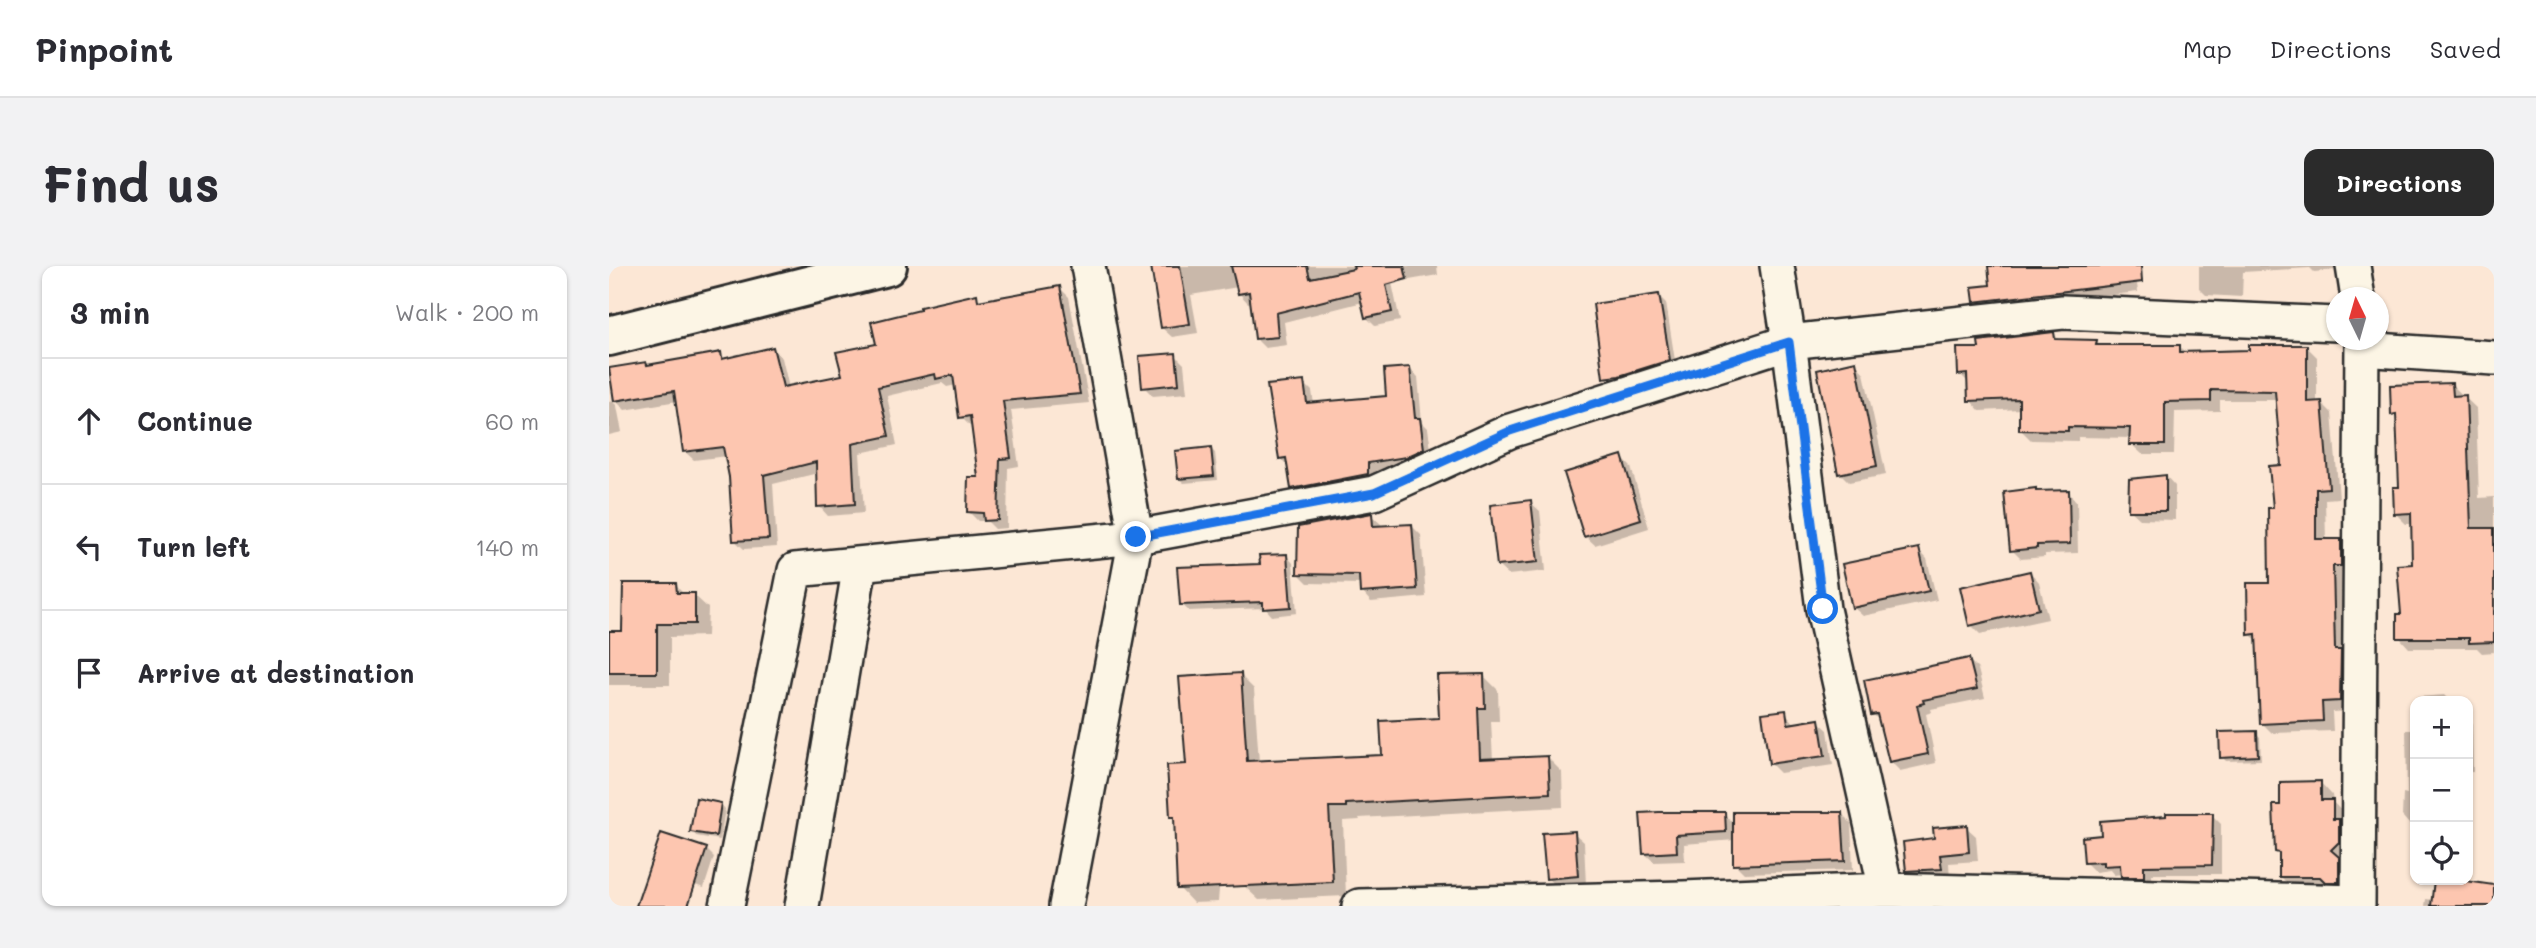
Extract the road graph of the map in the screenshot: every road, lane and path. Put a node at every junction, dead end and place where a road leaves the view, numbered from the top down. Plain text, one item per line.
1 (887, 266) edge
2 (1088, 266) edge
3 (1777, 266) edge
4 (2353, 266) edge
5 (2356, 287) edge
6 (2326, 324) edge
7 (609, 336) edge
8 (1789, 342) junction
9 (2389, 347) edge
10 (2362, 350) edge
11 (2494, 358) edge
12 (1136, 537) junction
13 (860, 565) junction
14 (1886, 890) junction
15 (1682, 902) edge
16 (2358, 904) edge
17 (727, 906) edge
18 (802, 906) edge
19 (1066, 906) edge
20 (1359, 906) edge

1 - 7 main road
2 - 12 street
3 - 8 street
4 - 5 street
6 - 8 street
8 - 12 street
8 - 14 street
9 - 11 street
10 - 16 street
12 - 13 street
12 - 19 street
13 - 17 street
13 - 18 street
14 - 15 street
14 - 16 street
15 - 20 street

